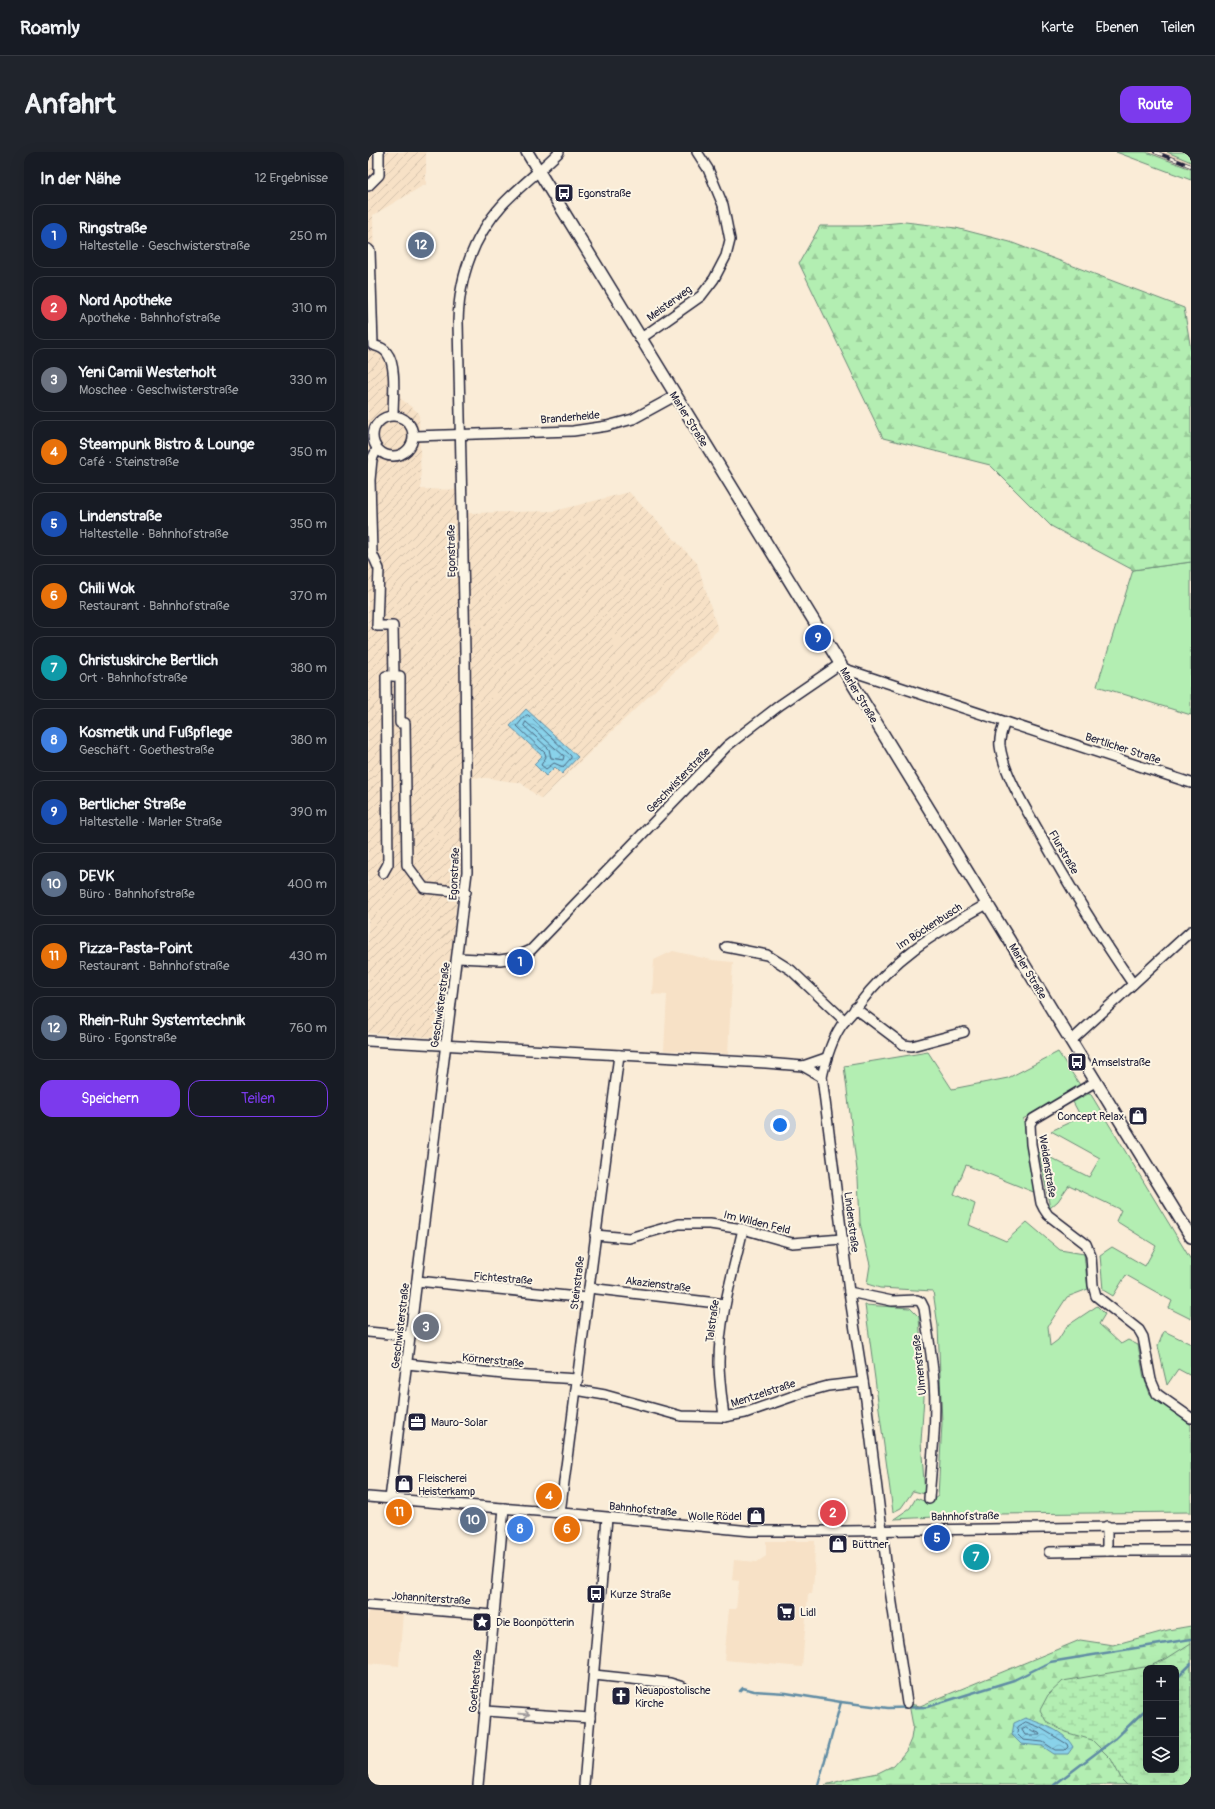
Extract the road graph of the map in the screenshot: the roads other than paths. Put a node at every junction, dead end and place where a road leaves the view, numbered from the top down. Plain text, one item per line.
1 (379, 152) edge
2 (527, 152) edge
3 (559, 152) edge
4 (697, 152) edge
5 (539, 171) junction
6 (368, 186) edge
7 (368, 249) edge
8 (640, 339) junction
9 (371, 346) edge
10 (675, 396) junction
11 (393, 416) junction
12 (371, 426) edge
13 (460, 434) junction
14 (414, 436) junction
15 (377, 449) junction
16 (373, 626) edge
17 (841, 666) junction
18 (394, 676) junction
19 (1005, 722) junction
20 (1191, 783) edge
21 (383, 873) dead end
22 (466, 892) junction
23 (987, 904) junction
24 (1191, 931) edge
25 (726, 947) dead end
26 (458, 958) junction
27 (1133, 984) junction
28 (855, 1008) junction
29 (845, 1021) junction
30 (964, 1032) dead end
31 (368, 1041) edge
32 (1071, 1041) junction
33 (447, 1045) junction
34 (619, 1055) junction
35 (826, 1058) junction
36 (803, 1066) junction
37 (822, 1077) junction
38 (1095, 1082) junction
39 (743, 1229) junction
40 (1190, 1232) edge
41 (595, 1235) junction
42 (842, 1238) junction
43 (418, 1281) junction
44 (588, 1288) junction
45 (849, 1292) junction
46 (587, 1298) junction
47 (725, 1304) junction
48 (368, 1332) edge
49 (410, 1336) junction
50 (407, 1364) junction
51 (578, 1379) junction
52 (863, 1382) junction
53 (576, 1390) junction
54 (724, 1417) junction
55 (1191, 1418) edge
56 (368, 1497) edge
57 (929, 1499) dead end
58 (390, 1500) junction
59 (504, 1508) junction
60 (560, 1513) junction
61 (607, 1518) junction
62 (1107, 1526) junction
63 (1191, 1526) edge
64 (882, 1530) junction
65 (1107, 1551) junction
66 (1191, 1551) edge
67 (1049, 1552) dead end
68 (368, 1605) edge
69 (493, 1615) junction
70 (594, 1675) junction
71 (683, 1687) dead end
72 (908, 1703) dead end
73 (485, 1711) junction
74 (590, 1718) junction
75 (478, 1785) edge
76 (584, 1785) edge

1 - 6 street
2 - 5 main road, Marler Straße
3 - 5 street, Egonstraße
4 - 8 street, Meisterweg
5 - 8 main road, Marler Straße
5 - 13 street, Egonstraße
7 - 9 street
8 - 10 main road, Marler Straße
9 - 11 street
10 - 13 street, Branderheide
10 - 17 main road, Marler Straße
11 - 12 street
11 - 14 street
12 - 15 street
13 - 14 street, Branderheide
13 - 22 street, Egonstraße
14 - 15 street
15 - 16 street
16 - 18 street
17 - 19 street, Bertlicher Straße
17 - 23 main road, Marler Straße
17 - 26 street, Geschwisterstraße
18 - 21 street
18 - 22 street
19 - 20 street, Bertlicher Straße
19 - 27 street, Flurstraße
22 - 26 street, Egonstraße
23 - 28 street, Im Böckenbusch
23 - 32 main road, Marler Straße
24 - 27 street
25 - 29 street
26 - 33 street, Geschwisterstraße
27 - 32 street
28 - 29 street, Im Böckenbusch
28 - 30 street
29 - 35 street, Im Böckenbusch
31 - 33 street
32 - 38 main road, Marler Straße
33 - 34 street
33 - 43 street, Geschwisterstraße
34 - 36 street
34 - 41 street, Steinstraße
35 - 36 street
35 - 37 street, Im Böckenbusch
36 - 37 street
37 - 42 street, Lindenstraße
38 - 40 main road, Marler Straße
38 - 55 street, Weidenstraße
39 - 41 street, Im Wilden Feld
39 - 42 street, Im Wilden Feld
39 - 47 street, Talstraße
41 - 44 street, Steinstraße
42 - 45 street, Lindenstraße
43 - 46 street, Fichtestraße
43 - 49 street, Geschwisterstraße
44 - 46 street, Steinstraße
44 - 47 street, Akazienstraße
45 - 52 street, Lindenstraße
45 - 57 street, Ulmenstraße
46 - 51 street, Steinstraße
47 - 54 street, Talstraße
48 - 49 street
49 - 50 street, Geschwisterstraße
50 - 51 street, Körnerstraße
50 - 58 street, Geschwisterstraße
51 - 53 street, Steinstraße
52 - 54 street, Mentzelstraße
52 - 64 street, Lindenstraße
53 - 54 street, Mentzelstraße
53 - 60 street, Steinstraße
56 - 58 street, Bahnhofstraße
58 - 59 street, Bahnhofstraße
59 - 60 street, Bahnhofstraße
59 - 69 street, Goethestraße
60 - 61 street, Bahnhofstraße
61 - 64 street, Bahnhofstraße
61 - 70 street
62 - 63 street, Bahnhofstraße
62 - 64 street, Bahnhofstraße
62 - 65 street
64 - 72 street, Lindenstraße
65 - 66 street
65 - 67 street
68 - 69 street, Johanniterstraße
69 - 73 street, Goethestraße
70 - 71 street
70 - 74 street
73 -> 74 street
73 - 75 street, Goethestraße
74 - 76 street

